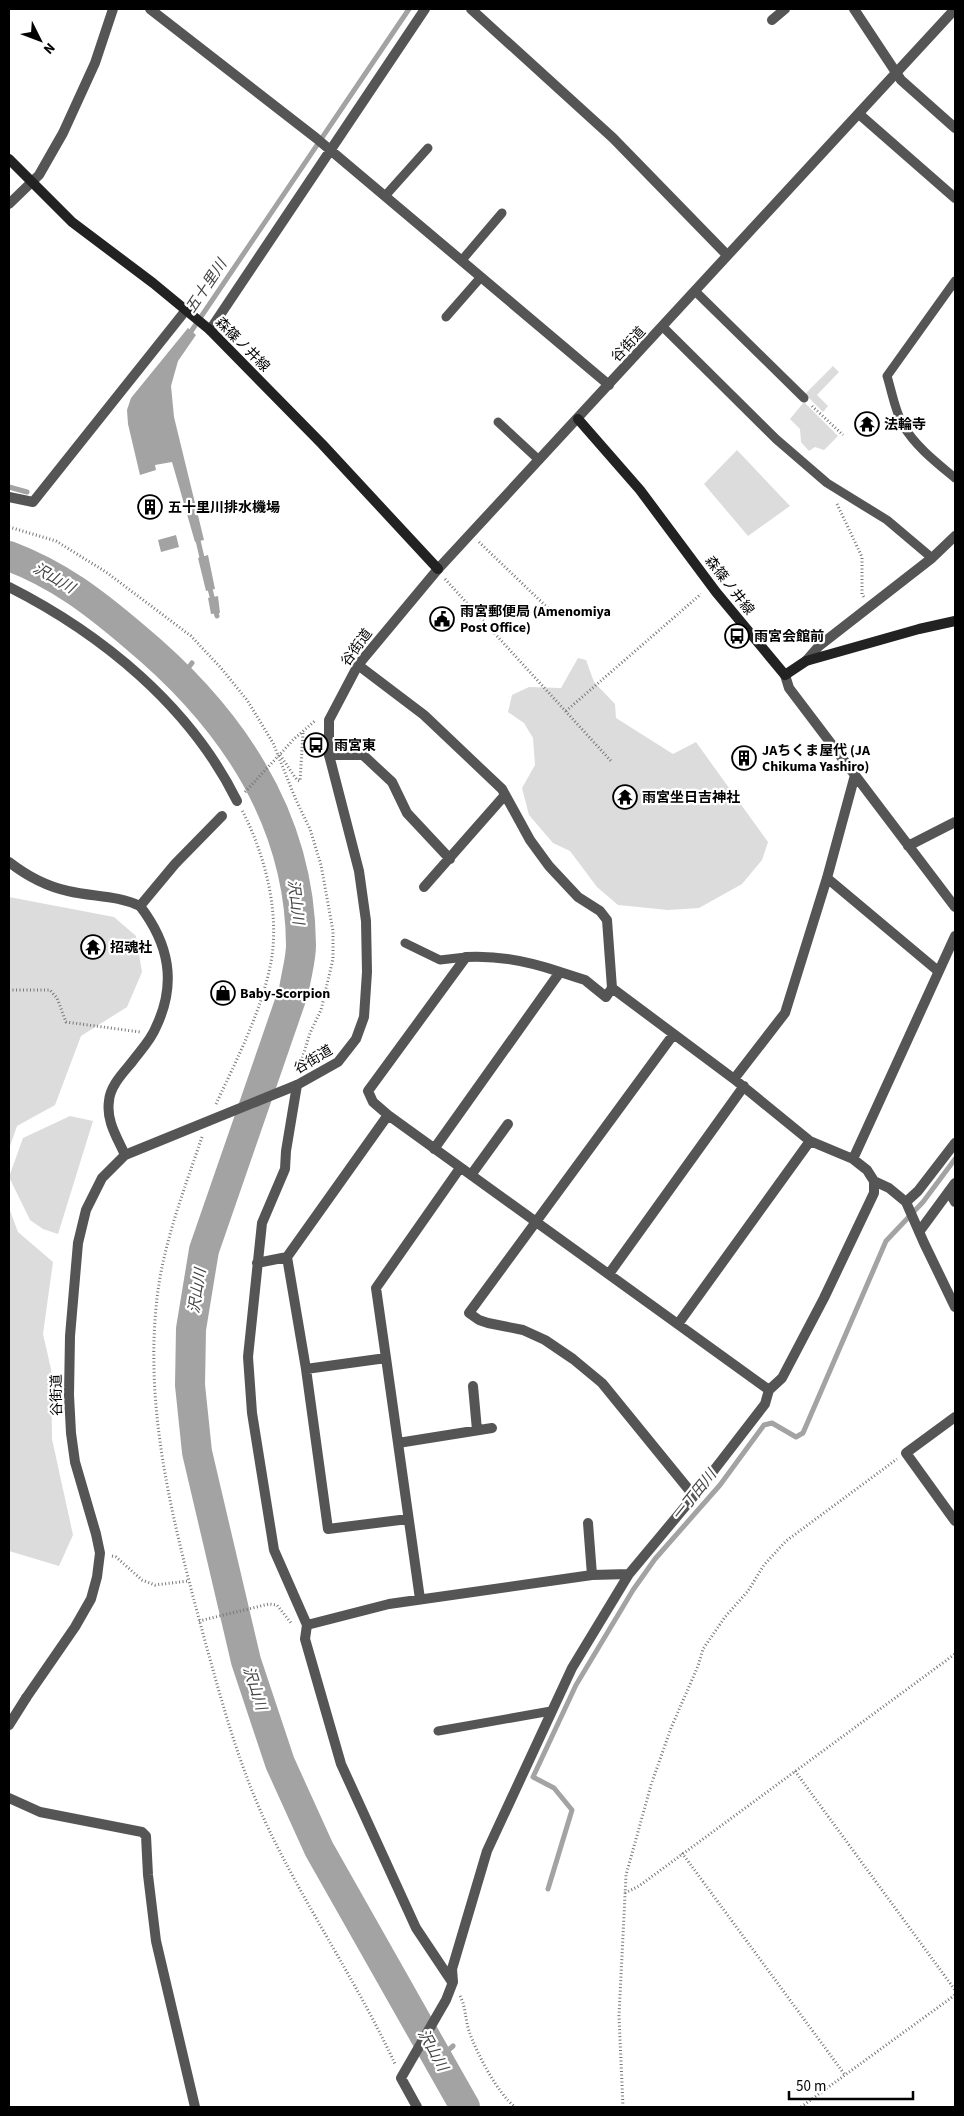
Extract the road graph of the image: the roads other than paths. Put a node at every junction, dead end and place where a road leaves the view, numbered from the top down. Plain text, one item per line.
1 (112, 9) edge
2 (150, 9) edge
3 (425, 9) edge
4 (471, 9) edge
5 (785, 9) edge
6 (854, 9) edge
7 (955, 9) edge
8 (772, 20) dead end
9 (895, 72) junction
10 (859, 114) junction
11 (955, 128) edge
12 (329, 148) junction
13 (428, 148) dead end
14 (9, 159) edge
15 (32, 182) junction
16 (385, 196) junction
17 (955, 198) edge
18 (9, 204) edge
19 (502, 213) dead end
20 (727, 255) junction
21 (462, 260) junction
22 (481, 277) junction
23 (955, 281) edge
24 (695, 291) junction
25 (190, 312) junction
26 (446, 317) dead end
27 (663, 327) junction
28 (208, 328) junction
29 (609, 385) junction
30 (804, 398) road end
31 (578, 419) junction
32 (498, 422) dead end
33 (539, 460) junction
34 (955, 478) edge
35 (9, 497) edge
36 (955, 536) edge
37 (932, 558) junction
38 (438, 569) junction
39 (9, 587) edge
40 (955, 621) edge
41 (806, 661) junction
42 (358, 665) junction
43 (785, 675) junction
44 (329, 755) junction
45 (855, 775) junction
46 (505, 796) junction
47 (237, 801) road end
48 (222, 816) dead end
49 (955, 822) edge
50 (908, 846) junction
51 (450, 859) junction
52 (9, 862) edge
53 (827, 878) junction
54 (424, 887) dead end
55 (140, 906) junction
56 (955, 907) edge
57 (955, 936) edge
58 (405, 943) dead end
59 (466, 957) junction
60 (938, 970) junction
61 (560, 972) junction
62 (612, 988) junction
63 (673, 1035) junction
64 (734, 1079) junction
65 (297, 1084) junction
66 (744, 1086) junction
67 (388, 1115) junction
68 (508, 1124) dead end
69 (810, 1140) junction
70 (955, 1143) edge
71 (434, 1149) junction
72 (126, 1155) junction
73 (853, 1159) junction
74 (460, 1168) junction
75 (471, 1175) junction
76 (874, 1181) junction
77 (952, 1187) edge
78 (955, 1202) edge
79 (907, 1205) junction
80 (536, 1221) junction
81 (919, 1232) junction
82 (287, 1257) junction
83 (257, 1263) junction
84 (609, 1274) junction
85 (955, 1307) edge
86 (678, 1324) junction
87 (386, 1358) junction
88 (306, 1369) junction
89 (473, 1386) dead end
90 (769, 1390) junction
91 (955, 1418) edge
92 (492, 1428) dead end
93 (478, 1430) junction
94 (398, 1443) junction
95 (694, 1496) junction
96 (408, 1519) junction
97 (955, 1520) edge
98 (588, 1523) dead end
99 (629, 1574) junction
100 (592, 1575) junction
101 (420, 1599) junction
102 (307, 1625) junction
103 (551, 1711) junction
104 (9, 1725) edge
105 (438, 1731) dead end
106 (9, 1798) edge
107 (453, 1982) junction
108 (195, 2107) edge
109 (417, 2107) edge

1 - 15 street
2 - 12 street
3 - 12 street
4 - 20 street
5 - 8 street
6 - 9 street
7 - 9 street, 谷街道
9 - 10 street, 谷街道
9 - 11 street
10 - 17 street
10 - 20 street, 谷街道
12 - 16 street
12 - 28 street
13 - 16 lane
14 - 15 main road, 森篠ノ井線
15 - 18 street
15 - 25 main road, 森篠ノ井線
16 - 21 street
19 - 21 lane
20 - 24 street, 谷街道
21 - 22 street
22 - 26 lane
22 - 29 street
23 - 34 lane
24 - 27 street, 谷街道
24 - 30 lane
25 - 28 main road, 森篠ノ井線
25 - 35 street
27 - 29 street, 谷街道
27 - 37 lane
28 - 38 main road, 森篠ノ井線
29 - 31 street, 谷街道
31 - 33 street, 谷街道
31 - 43 main road, 森篠ノ井線
32 - 33 lane
33 - 38 street, 谷街道
36 - 37 street
37 - 41 street
38 - 42 street, 谷街道
39 - 47 street
40 - 41 main road
41 - 43 main road
42 - 44 street, 谷街道
42 - 46 street
43 - 45 street
44 - 51 street
44 - 65 street, 谷街道
45 - 50 street
45 - 53 street
46 - 51 street
46 - 62 street
48 - 55 street
49 - 50 street
50 - 56 street
51 - 54 street
52 - 55 street
53 - 60 street
53 - 64 street
55 - 72 street
57 - 60 street
58 - 59 lane
59 - 61 street
59 - 67 street
60 - 73 street
61 - 62 street
61 - 71 street
62 - 63 street
63 - 64 street
63 - 80 street
64 - 66 street
65 - 72 street, 谷街道
65 - 83 street
66 - 69 street
66 - 84 street
67 - 71 street
67 - 82 street
68 - 75 street
69 - 73 street
69 - 86 street
70 - 79 street
71 - 74 street
72 - 104 street, 谷街道
73 - 76 street
74 - 75 street
74 - 87 street
75 - 80 street
76 - 79 street
76 - 90 street
77 - 78 street
77 - 81 street
79 - 81 street
80 - 84 street
80 - 95 street
81 - 85 street
82 - 83 street
82 - 88 street
83 - 102 street
84 - 86 street
86 - 90 street
87 - 88 street
87 - 94 street
88 - 96 street
89 - 93 street
90 - 95 street
91 - 97 street
92 - 93 street
93 - 94 street
94 - 96 street
95 - 99 street
96 - 101 street
98 - 100 street
99 - 100 street
99 - 103 street
100 - 101 street
101 - 102 street
102 - 107 street
103 - 105 lane
103 - 107 street
106 - 108 street
107 - 109 street

